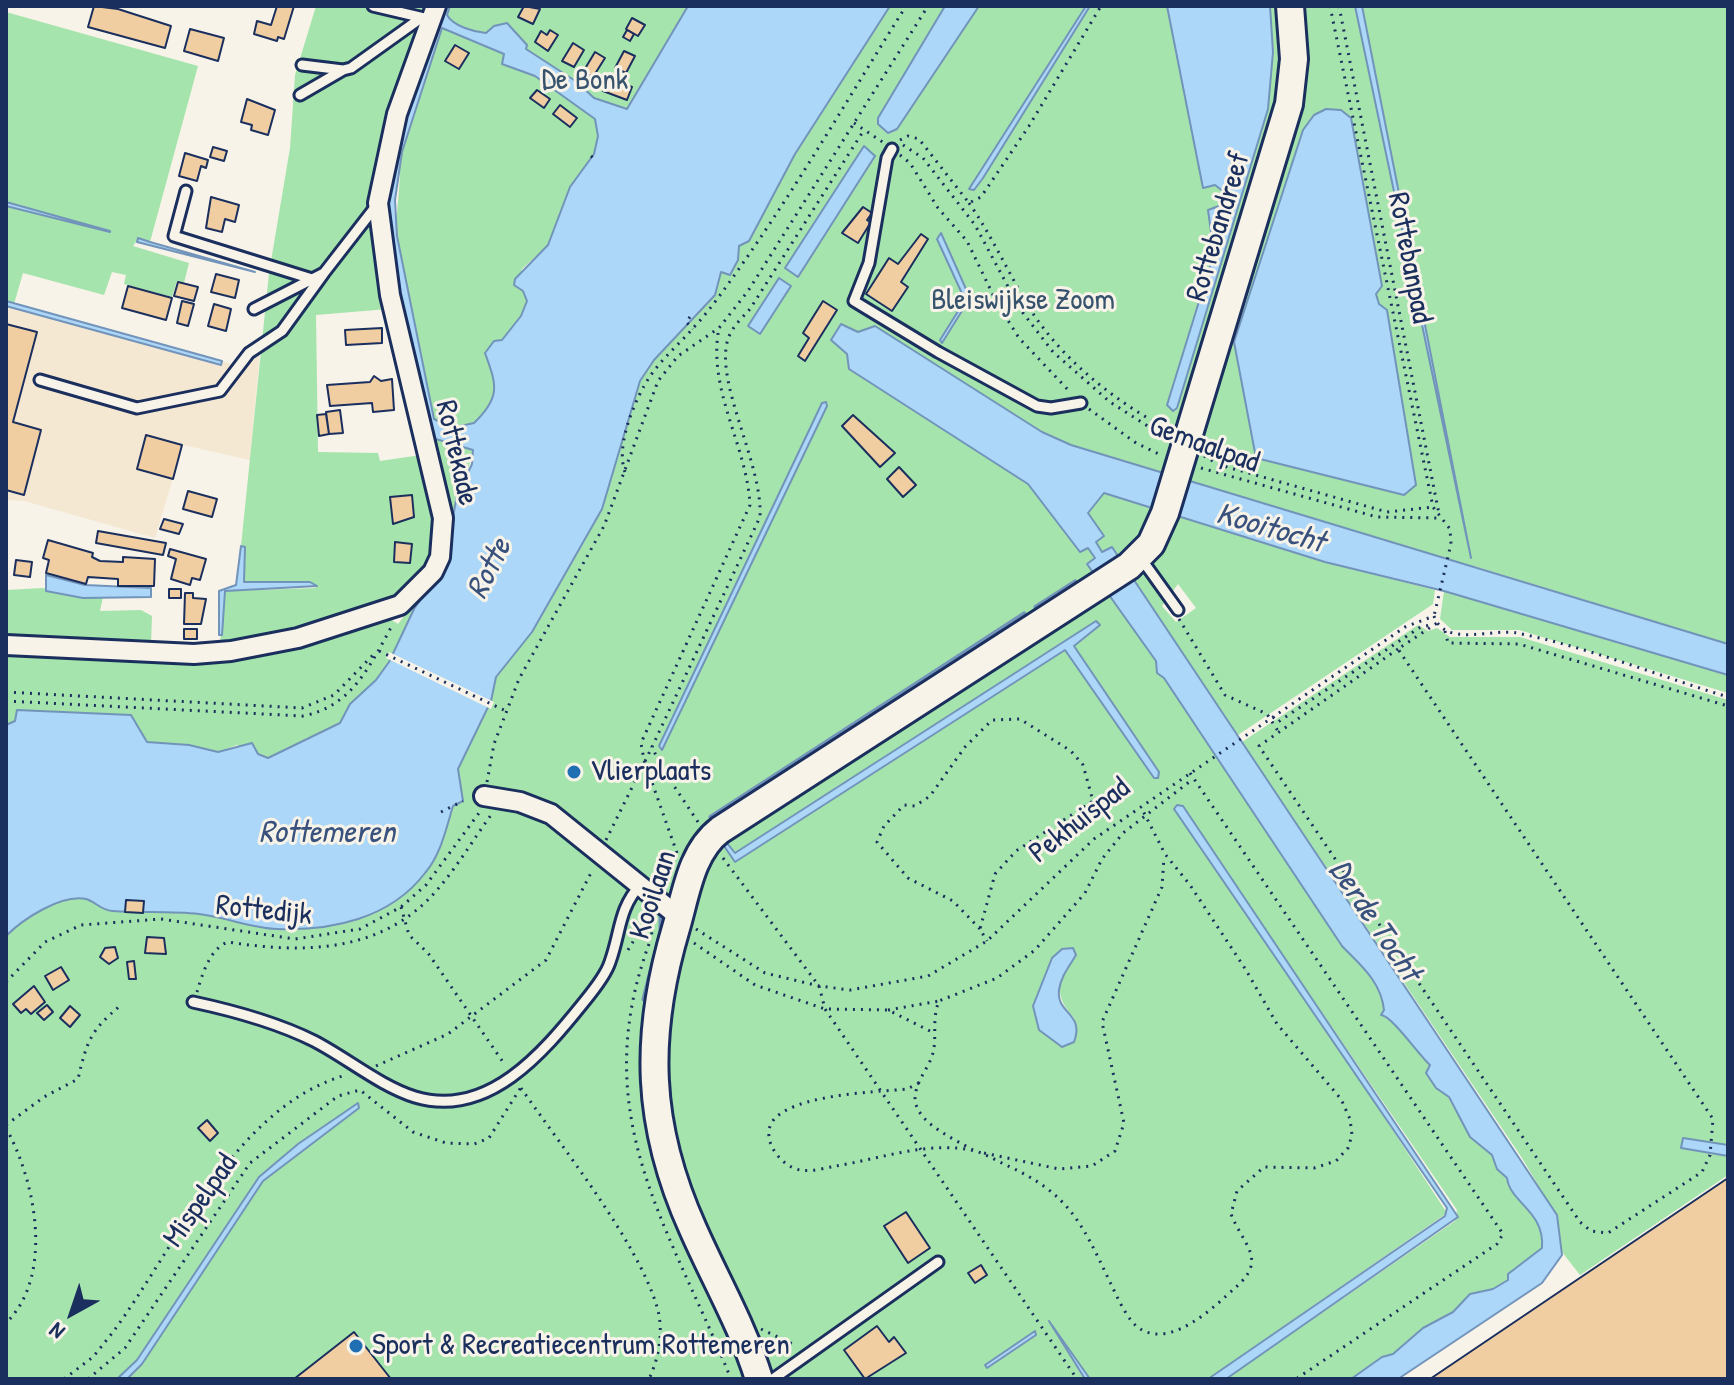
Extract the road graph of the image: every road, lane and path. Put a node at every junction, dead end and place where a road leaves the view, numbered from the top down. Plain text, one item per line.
1 (373, 6) edge
2 (906, 6) edge
3 (928, 6) edge
4 (1101, 6) edge
5 (1290, 6) edge
6 (1330, 6) edge
7 (1339, 6) edge
8 (430, 15) edge
9 (302, 65) dead end
10 (343, 70) junction
11 (300, 95) dead end
12 (854, 123) junction
13 (892, 149) junction
14 (591, 156) dead end
15 (597, 161) dead end
16 (186, 191) dead end
17 (378, 203) junction
18 (969, 203) junction
19 (324, 273) junction
20 (312, 279) junction
21 (254, 309) dead end
22 (690, 317) dead end
23 (719, 328) junction
24 (693, 329) junction
25 (40, 380) dead end
26 (1081, 403) junction
27 (1183, 454) junction
28 (625, 472) junction
29 (1433, 507) junction
30 (1439, 518) junction
31 (1134, 562) junction
32 (400, 605) junction
33 (1178, 610) joint
34 (1434, 616) junction
35 (1437, 623) junction
36 (1445, 631) junction
37 (6, 645) edge
38 (1398, 649) junction
39 (381, 652) junction
40 (6, 692) edge
41 (1728, 697) edge
42 (6, 701) edge
43 (1728, 706) edge
44 (506, 711) junction
45 (1271, 717) junction
46 (1278, 731) junction
47 (1190, 773) junction
48 (1193, 779) junction
49 (493, 797) junction
50 (463, 801) dead end
51 (1093, 801) junction
52 (1141, 807) junction
53 (441, 812) dead end
54 (1146, 814) junction
55 (1115, 825) junction
56 (1165, 854) junction
57 (678, 865) dead end
58 (641, 884) junction
59 (401, 907) junction
60 (406, 917) junction
61 (679, 917) junction
62 (980, 929) junction
63 (987, 941) junction
64 (6, 982) edge
65 (939, 1001) junction
66 (193, 1002) joint
67 (121, 1005) dead end
68 (888, 1010) junction
69 (932, 1032) junction
70 (514, 1077) junction
71 (919, 1083) junction
72 (6, 1127) edge
73 (413, 1132) dead end
74 (974, 1151) junction
75 (938, 1262) dead end
76 (6, 1323) edge
77 (88, 1379) edge
78 (649, 1379) edge
79 (759, 1379) edge
80 (773, 1379) edge
81 (1296, 1379) edge

1 - 8 lane
2 - 24 path
3 - 12 path
4 - 18 path
5 - 27 street, Rottebandreef
6 - 29 path
7 - 30 path, Rottebanpad
8 - 10 lane
8 - 17 street, Rottekade
9 - 10 lane
10 - 11 lane
12 - 13 path, Gemaalpad
12 - 23 path
13 - 18 path
13 - 26 path, Gemaalpad
13 - 26 lane
13 - 27 path
14 - 15 path
16 - 20 lane
17 - 19 lane
17 - 32 street, Rottekade
18 - 27 path
19 - 20 lane
19 - 25 lane
20 - 21 lane
22 - 24 path
23 - 28 path, Rottedijk
23 - 57 path
24 - 28 path
26 - 27 path, Gemaalpad
27 - 29 path
27 - 30 path, Gemaalpad
27 - 31 street, Kooilaan
28 - 44 path, Rottedijk
29 - 30 path
30 - 34 path
31 - 33 lane
31 - 61 street, Kooilaan
32 - 37 street, Rottekade
32 - 39 path
33 - 45 path
34 - 35 path
34 - 45 path, Pekhuispad
35 - 36 path
35 - 38 path
35 - 45 path
36 - 41 path
36 - 43 path
38 - 46 path
38 - 46 path
39 - 40 path
39 - 42 path
39 - 44 path
44 - 49 path, Rottedijk
45 - 46 path
45 - 47 path, Pekhuispad
47 - 48 path
47 - 52 path, Pekhuispad
48 - 54 path
48 - 81 path
49 - 58 street
49 - 59 path, Rottedijk
49 - 60 path
50 - 53 path
51 - 55 path
51 - 62 path
51 - 62 path
52 - 54 path
52 - 55 path, Pekhuispad
54 - 56 path
54 - 65 path
55 - 63 path, Pekhuispad
56 - 74 path
56 - 74 path
58 - 61 street
58 - 70 lane
59 - 60 path
59 - 64 path, Rottedijk
60 - 66 path
60 - 70 path
61 - 63 path, Pekhuispad
61 - 68 path
61 - 79 street, Kooilaan
62 - 63 path
65 - 68 path
65 - 69 path
66 - 70 lane
67 - 72 path
68 - 69 path
69 - 71 path
70 - 78 path
71 - 74 path
71 - 74 path
72 - 76 path
73 - 77 path, Mispelpad
75 - 80 lane

